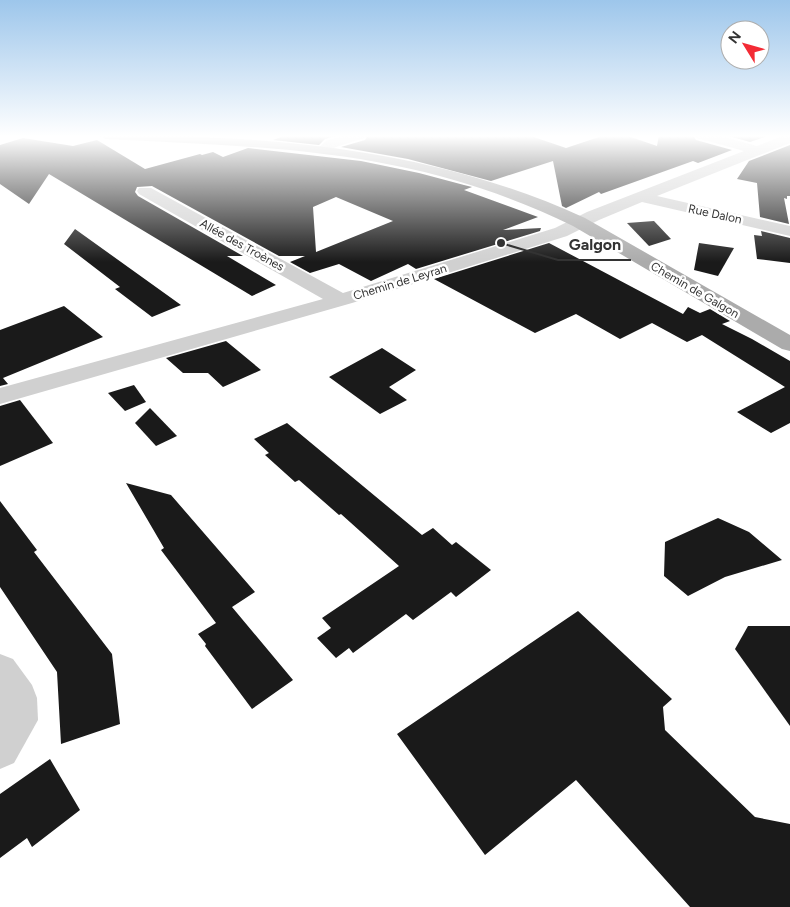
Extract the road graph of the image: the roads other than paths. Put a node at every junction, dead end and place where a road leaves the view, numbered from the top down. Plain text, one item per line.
1 (457, 177) edge
2 (691, 177) edge
3 (145, 191) dead end
4 (640, 197) junction
5 (579, 222) junction
6 (790, 230) edge
7 (340, 300) junction
8 (790, 344) edge
9 (0, 396) edge
10 (0, 671) edge
11 (0, 749) edge

1 - 5 main road, Chemin de Galgon
2 - 4 street, Chemin de Leyran
3 - 7 street, Allée des Troènes
4 - 5 street, Chemin de Leyran
4 - 6 street, Rue Dalon
5 - 7 street, Chemin de Leyran
5 - 8 main road, Chemin de Galgon
7 - 9 street, Chemin de Leyran
10 - 11 street

